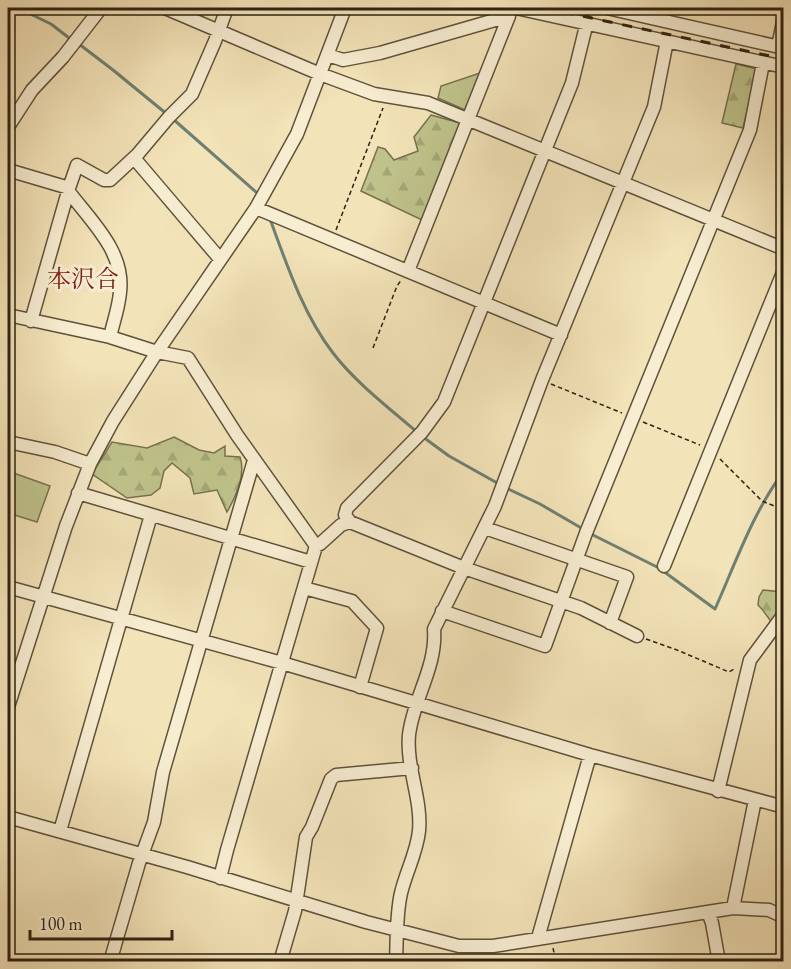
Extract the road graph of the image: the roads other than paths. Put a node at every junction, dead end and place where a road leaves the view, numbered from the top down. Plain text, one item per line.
1 (101, 8) edge
2 (165, 8) edge
3 (227, 8) edge
4 (345, 8) edge
5 (607, 8) edge
6 (514, 10) edge
7 (783, 17) edge
8 (587, 22) junction
9 (219, 30) junction
10 (667, 41) junction
11 (781, 47) edge
12 (328, 55) junction
13 (764, 63) junction
14 (783, 67) edge
15 (320, 74) junction
16 (467, 119) junction
17 (8, 127) edge
18 (544, 152) junction
19 (134, 158) junction
20 (8, 170) edge
21 (623, 183) junction
22 (69, 190) junction
23 (256, 208) junction
24 (712, 220) junction
25 (783, 249) edge
26 (220, 259) junction
27 (783, 270) edge
28 (408, 271) junction
29 (485, 303) junction
30 (8, 315) edge
31 (31, 321) junction
32 (561, 335) junction
33 (110, 337) junction
34 (157, 352) junction
35 (8, 442) edge
36 (254, 460) junction
37 (90, 464) junction
38 (78, 493) junction
39 (152, 515) junction
40 (350, 522) junction
41 (485, 528) junction
42 (231, 539) junction
43 (316, 546) junction
44 (576, 559) junction
45 (311, 562) junction
46 (664, 566) dead end
47 (464, 568) junction
48 (8, 587) edge
49 (304, 588) junction
50 (43, 597) junction
51 (561, 602) junction
52 (442, 611) junction
53 (783, 614) edge
54 (121, 619) junction
55 (610, 623) junction
56 (637, 636) road end
57 (201, 641) junction
58 (282, 663) junction
59 (360, 687) junction
60 (417, 705) junction
61 (8, 707) edge
62 (590, 755) junction
63 (412, 768) junction
64 (718, 791) junction
65 (755, 800) junction
66 (783, 807) edge
67 (8, 816) edge
68 (60, 831) junction
69 (142, 854) junction
70 (220, 878) junction
71 (297, 901) junction
72 (783, 904) edge
73 (733, 908) junction
74 (769, 910) junction
75 (708, 912) junction
76 (783, 917) edge
77 (397, 930) junction
78 (538, 938) junction
79 (110, 962) edge
80 (280, 962) edge
81 (396, 962) edge
82 (719, 962) edge

1 - 17 street
2 - 9 street
3 - 9 street
4 - 12 street
5 - 11 street
6 - 8 street
6 - 12 street
6 - 16 street
7 - 11 street
8 - 10 street
8 - 18 street
9 - 15 street
9 - 19 street
10 - 13 street
10 - 21 street
12 - 15 street
13 - 14 street
13 - 24 street
15 - 16 street
15 - 23 street
16 - 18 street
16 - 28 street
18 - 21 street
18 - 29 street
19 - 22 street
19 - 26 street
20 - 22 street
21 - 24 street
21 - 32 street
22 - 31 street
22 - 33 street
23 - 26 street
23 - 28 street
24 - 25 street
24 - 44 street
26 - 34 street
27 - 46 street
28 - 29 street
29 - 32 street
29 - 40 street
30 - 31 street
31 - 33 street
32 - 41 street
33 - 34 street
34 - 36 street
34 - 37 street
35 - 37 street
36 - 42 street
36 - 43 street
37 - 38 street
38 - 39 street
38 - 50 street
39 - 42 street
39 - 54 street
40 - 43 street
40 - 47 street
41 - 44 street
41 - 47 street
42 - 45 street
42 - 57 street
43 - 45 street
44 - 51 street
44 - 55 street
45 - 49 street
47 - 51 street
47 - 52 street
48 - 50 street
49 - 58 street
49 - 59 street
50 - 54 street
50 - 61 street
51 - 52 street
51 - 55 street
52 - 60 street
53 - 64 street
54 - 57 street
54 - 68 street
55 - 56 street
57 - 58 street
57 - 69 street
58 - 59 street
58 - 70 street
59 - 60 street
60 - 62 street
60 - 63 street
62 - 64 street
62 - 78 street
63 - 71 street
63 - 77 street
64 - 65 street
65 - 66 street
65 - 73 street
67 - 68 street
68 - 69 street
69 - 70 street
69 - 79 street
70 - 71 street
71 - 77 street
71 - 80 street
72 - 74 street
73 - 74 street
73 - 75 street
74 - 76 street
75 - 78 street
75 - 82 street
77 - 78 street
77 - 81 street

